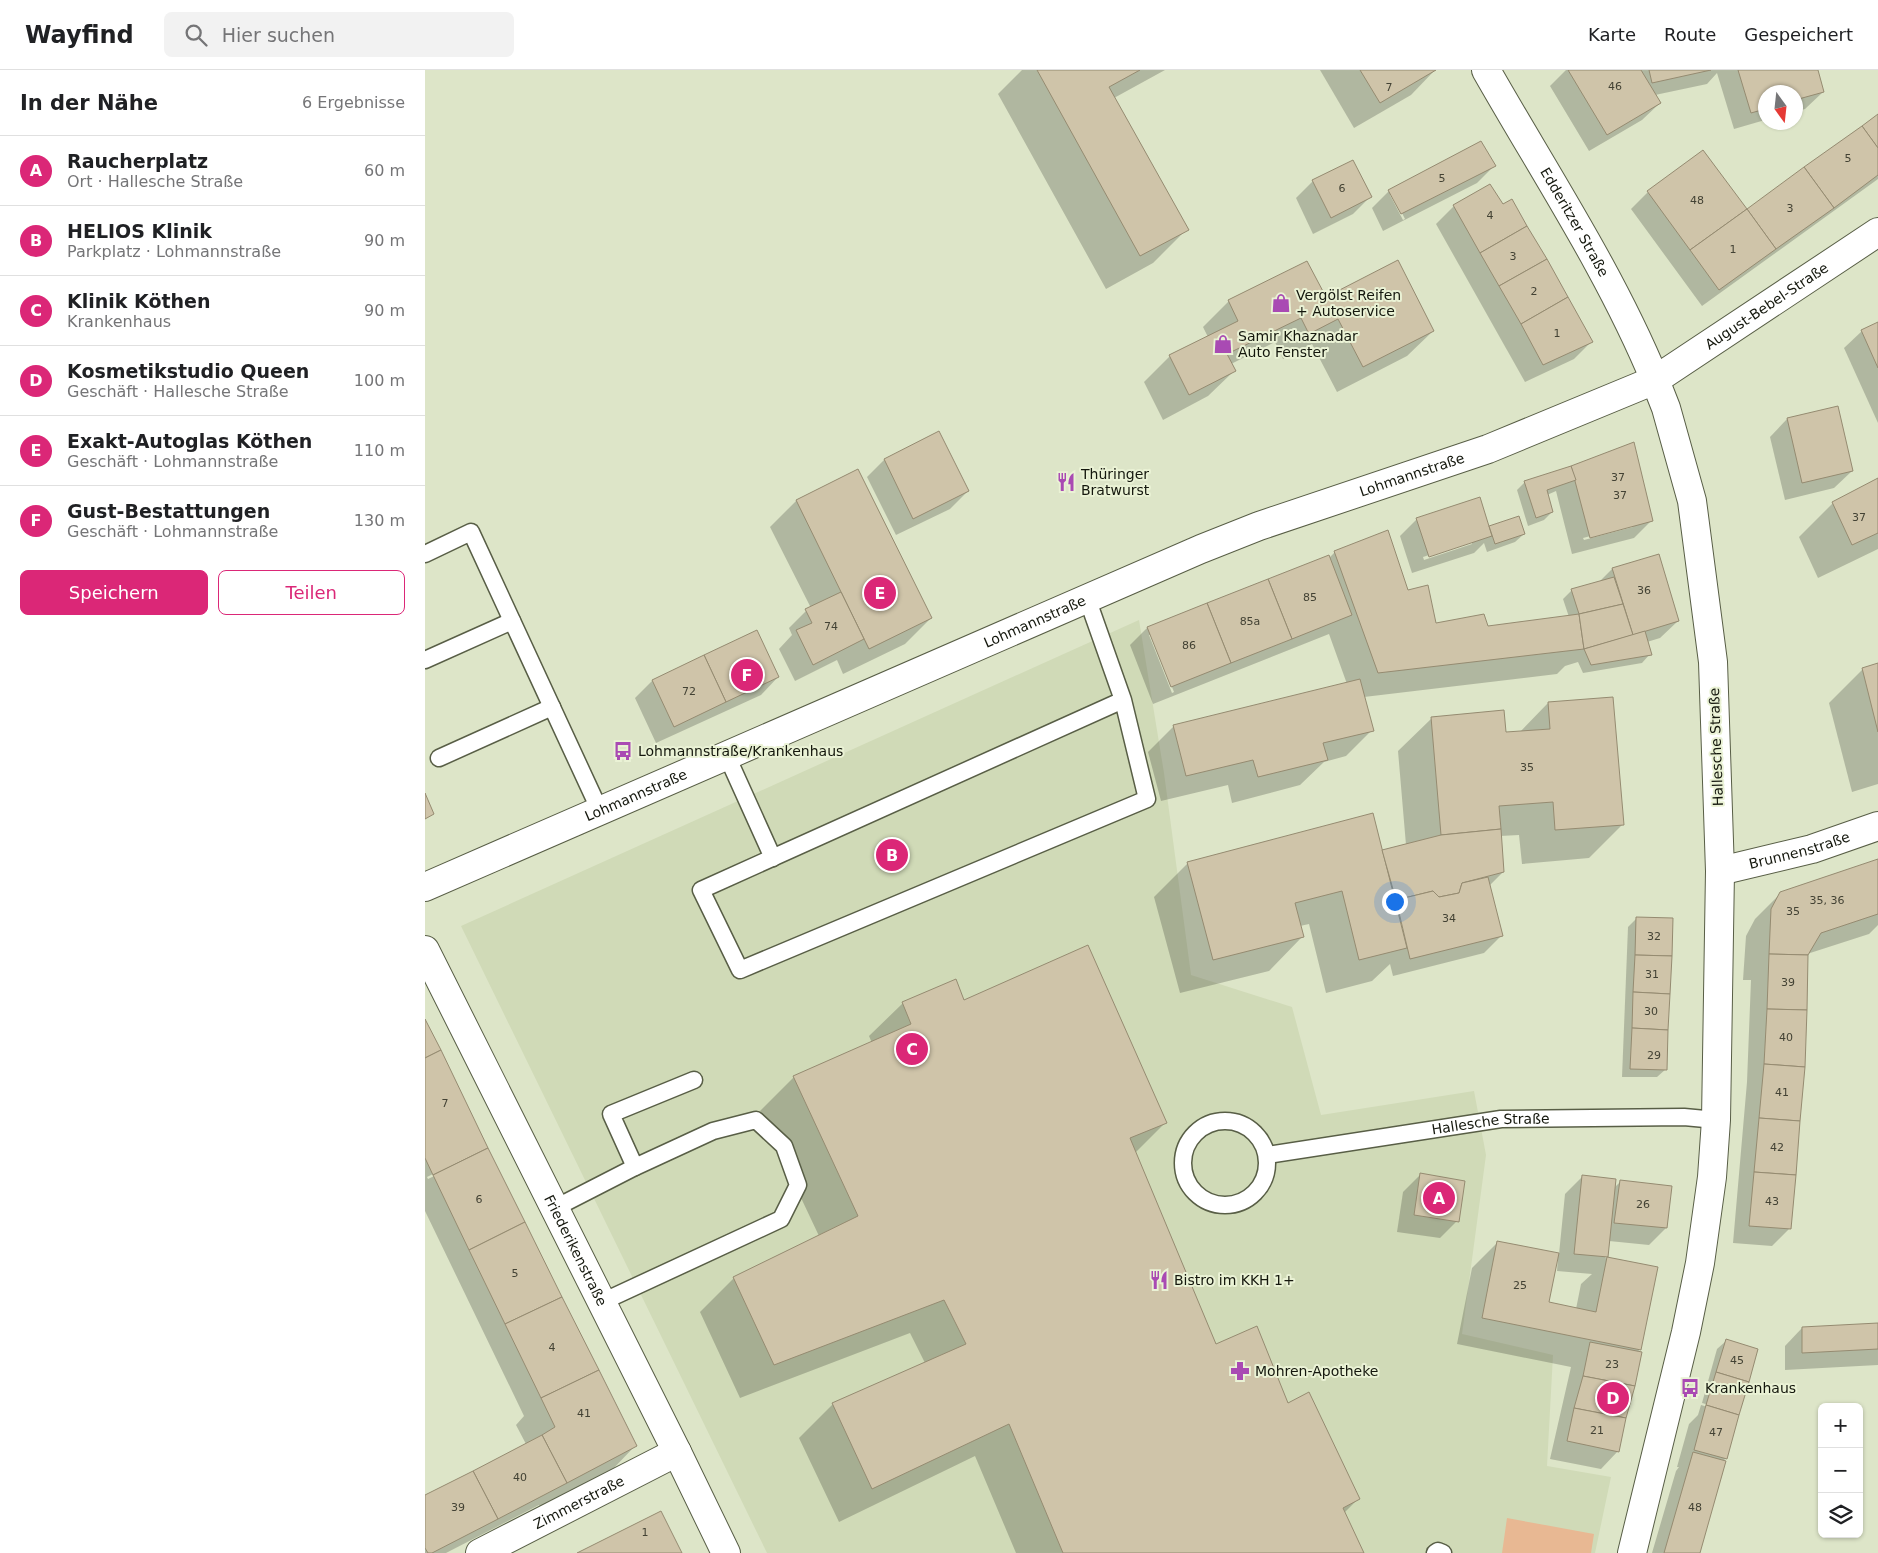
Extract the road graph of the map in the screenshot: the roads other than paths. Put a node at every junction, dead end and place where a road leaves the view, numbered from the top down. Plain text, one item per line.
1 (1486, 70) edge
2 (1878, 232) edge
3 (1655, 380) junction
4 (425, 554) edge
5 (1087, 598) junction
6 (512, 621) junction
7 (425, 660) edge
8 (1123, 700) junction
9 (552, 707) junction
10 (727, 756) junction
11 (439, 758) dead end
12 (600, 811) junction
13 (1878, 826) edge
14 (773, 858) junction
15 (1720, 871) junction
16 (425, 888) edge
17 (425, 950) edge
18 (694, 1080) dead end
19 (1716, 1120) junction
20 (1267, 1155) junction
21 (635, 1167) junction
22 (555, 1208) junction
23 (602, 1302) junction
24 (677, 1452) junction
25 (480, 1553) edge
26 (726, 1553) edge
27 (1435, 1553) edge
28 (1443, 1553) edge
29 (1632, 1553) edge

1 - 3 street, Edderitzer Straße
2 - 3 street, August-Bebel-Straße
3 - 5 street, Lohmannstraße
3 - 15 street, Hallesche Straße
4 - 6 lane
5 - 8 lane
5 - 10 street, Lohmannstraße
6 - 7 lane
6 - 9 lane
8 - 14 lane
8 - 14 lane
9 - 11 lane
9 - 12 lane
10 - 12 street, Lohmannstraße
10 - 14 lane
12 - 16 street, Lohmannstraße
13 - 15 street, Brunnenstraße
15 - 19 street, Hallesche Straße
17 - 22 street, Friederikenstraße
18 - 21 lane
19 - 20 lane, Hallesche Straße
19 - 29 street, Hallesche Straße
20 - 20 lane
21 - 22 lane
21 - 23 lane
22 - 23 street, Friederikenstraße
23 - 24 street, Friederikenstraße
24 - 25 street, Zimmerstraße
24 - 26 street, Friederikenstraße
27 - 28 lane

